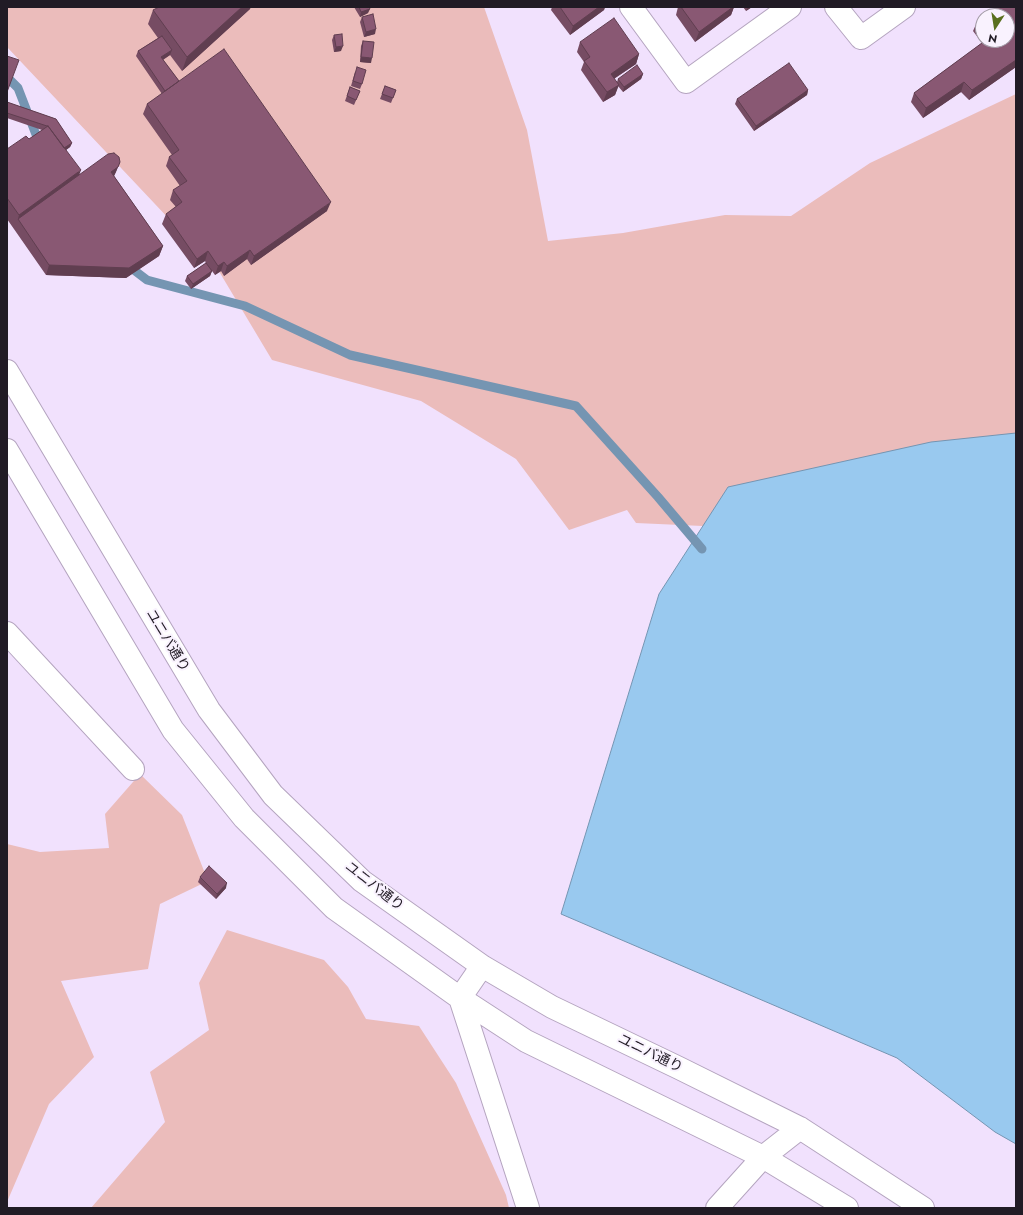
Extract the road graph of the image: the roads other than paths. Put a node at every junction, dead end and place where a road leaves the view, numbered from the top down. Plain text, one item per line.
1 (631, 7) edge
2 (790, 7) edge
3 (836, 7) edge
4 (904, 7) edge
5 (7, 371) edge
6 (7, 450) edge
7 (7, 633) edge
8 (133, 769) dead end
9 (482, 966) junction
10 (460, 998) junction
11 (800, 1128) junction
12 (763, 1157) junction
13 (528, 1208) edge
14 (717, 1208) edge
15 (847, 1208) edge
16 (923, 1208) edge

1 - 2 street
3 - 4 street
5 - 9 street, ユニバ通り
6 - 10 street
7 - 8 street
9 - 10 street
9 - 11 street, ユニバ通り
10 - 12 street
10 - 13 street
11 - 12 street
11 - 16 street, ユニバ通り
12 - 14 street
12 - 15 street

